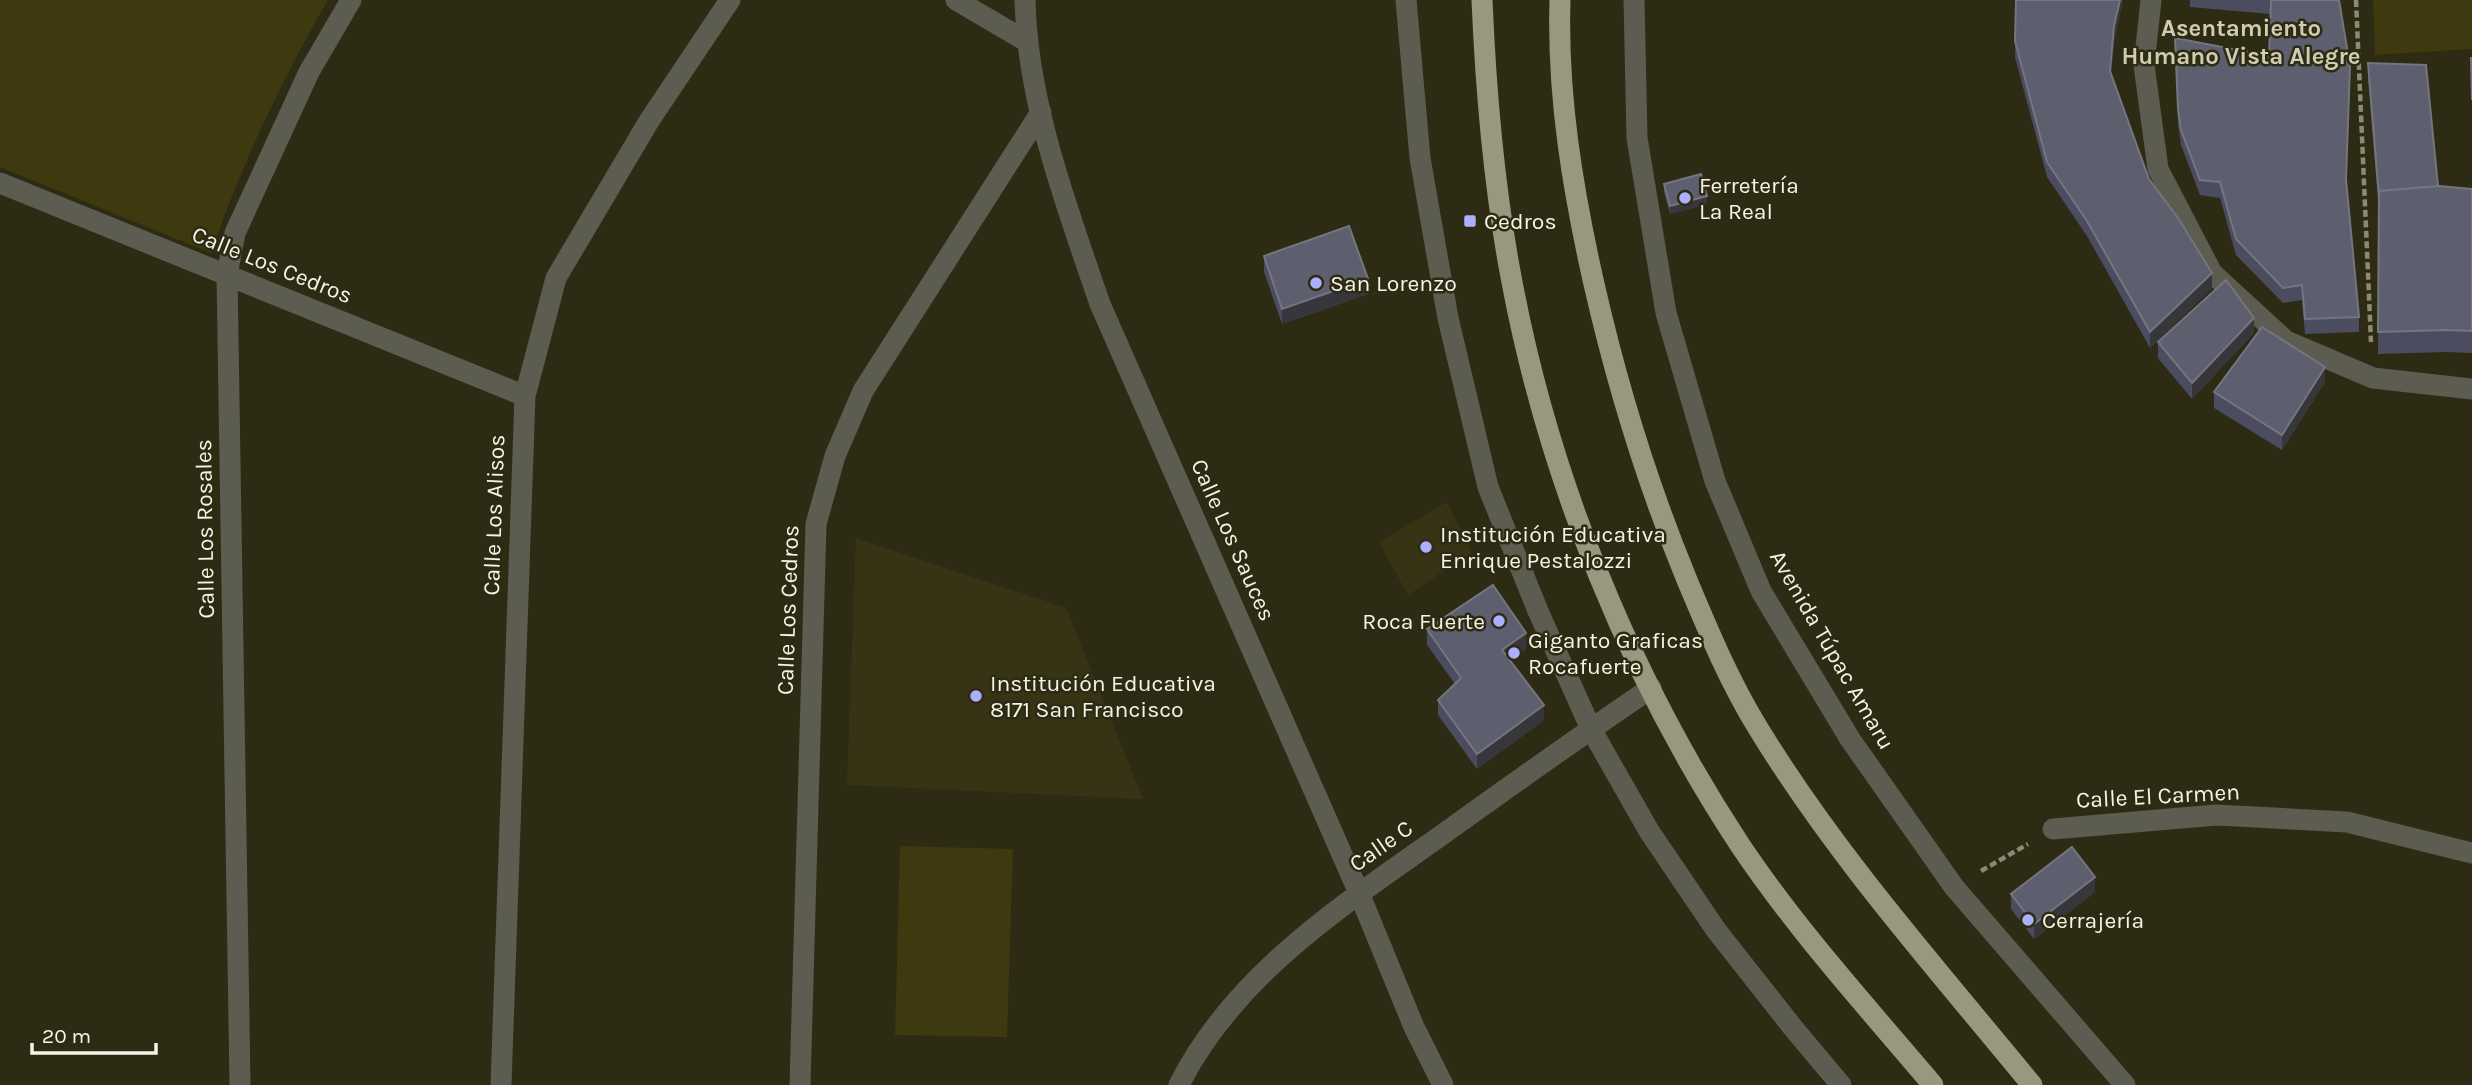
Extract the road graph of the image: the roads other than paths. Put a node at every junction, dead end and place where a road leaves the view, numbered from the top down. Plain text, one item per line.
1 (351, 0) edge
2 (730, 0) edge
3 (956, 0) edge
4 (1025, 0) edge
5 (1406, 0) edge
6 (1482, 0) edge
7 (1560, 0) edge
8 (1634, 0) edge
9 (2151, 0) edge
10 (1026, 41) junction
11 (1041, 112) junction
12 (0, 183) edge
13 (227, 275) junction
14 (2472, 389) edge
15 (525, 396) junction
16 (1651, 688) junction
17 (1591, 729) junction
18 (2053, 829) road end
19 (2472, 853) edge
20 (1359, 893) junction
21 (240, 1085) edge
22 (501, 1085) edge
23 (800, 1085) edge
24 (1179, 1085) edge
25 (1443, 1085) edge
26 (1841, 1085) edge
27 (1933, 1085) edge
28 (2032, 1085) edge
29 (2125, 1085) edge

1 - 13 street, Calle Los Rosales
2 - 15 street, Calle Los Alisos
3 - 10 street
4 - 10 street, Calle Los Sauces
5 - 17 street
6 - 16 highway
7 - 28 highway
8 - 29 street, Avenida Túpac Amaru
9 - 14 street
10 - 11 street, Calle Los Sauces
11 - 20 street, Calle Los Sauces
11 - 23 street, Calle Los Cedros
12 - 13 street, Calle Los Cedros
13 - 15 street, Calle Los Cedros
13 - 21 street, Calle Los Rosales
15 - 22 street, Calle Los Alisos
16 - 17 street, Calle C
16 - 27 highway
17 - 20 street, Calle C
17 - 26 street
18 - 19 street, Calle El Carmen
20 - 24 street, Calle C
20 - 25 street, Calle Los Sauces

